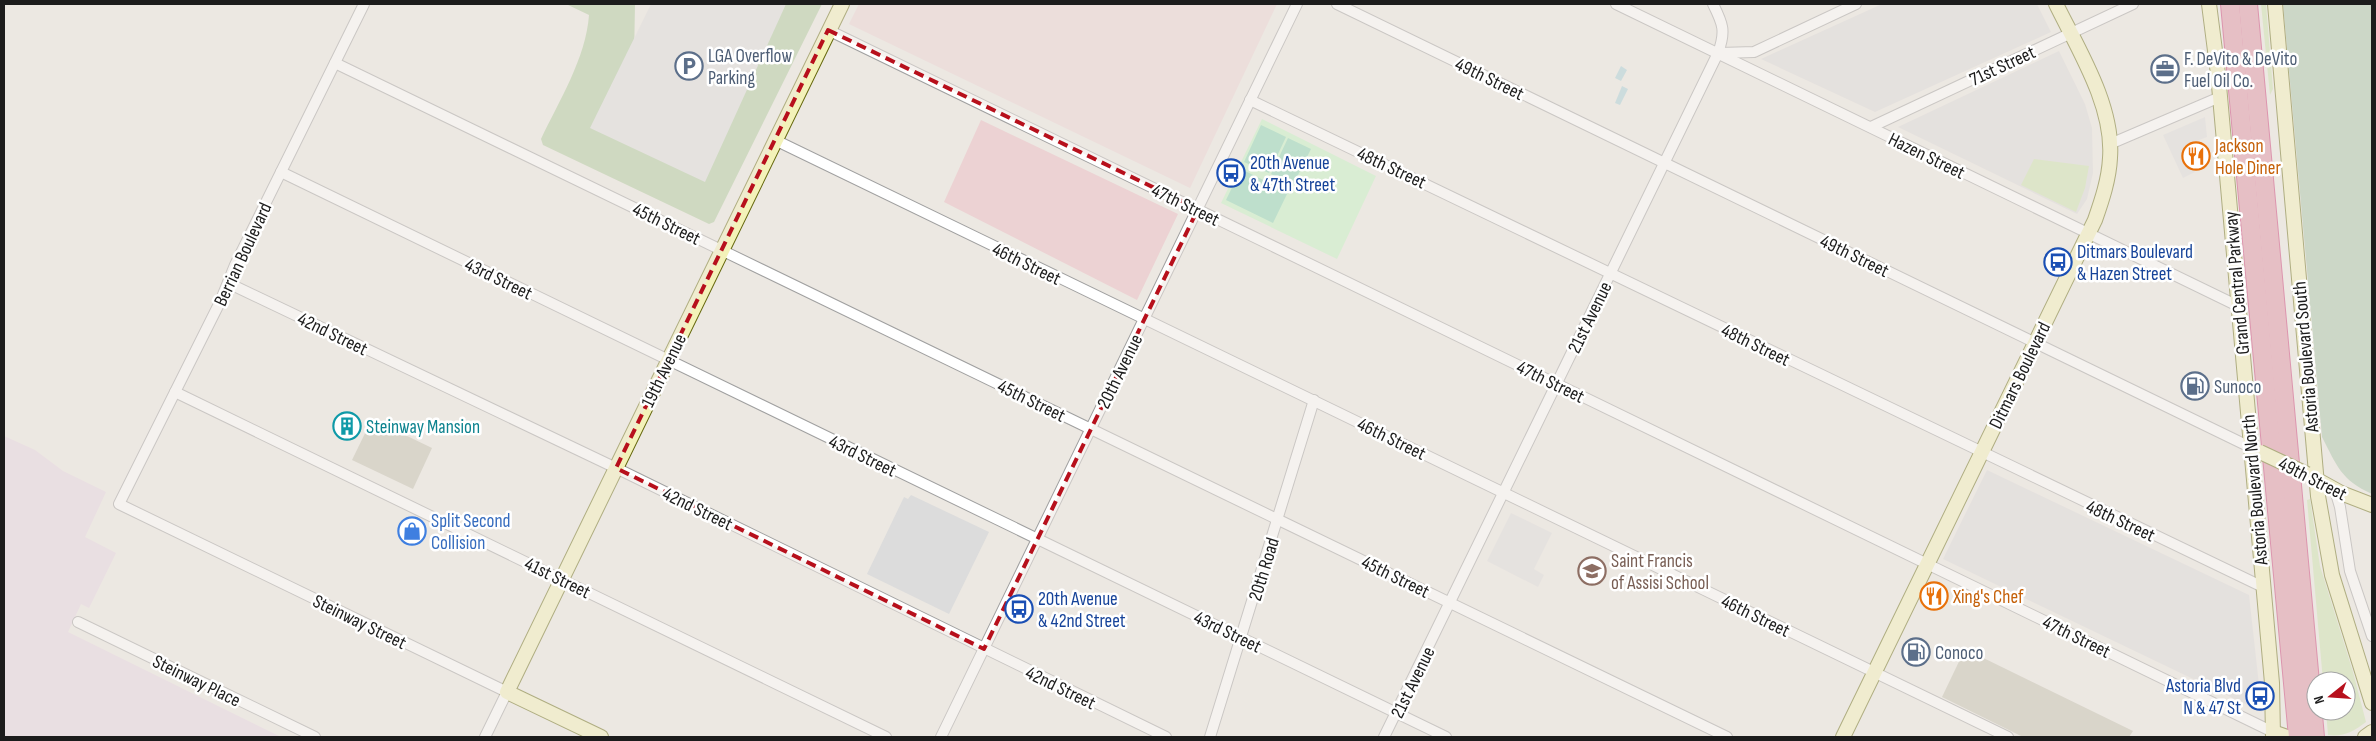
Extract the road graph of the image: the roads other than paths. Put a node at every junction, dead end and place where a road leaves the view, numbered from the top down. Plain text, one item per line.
1 (364, 4) edge
2 (842, 4) edge
3 (1297, 4) edge
4 (1337, 4) edge
5 (1616, 4) edge
6 (1713, 4) edge
7 (1856, 4) edge
8 (2056, 4) edge
9 (2133, 4) edge
10 (2209, 4) edge
11 (2230, 4) edge
12 (2248, 4) edge
13 (2275, 4) edge
14 (828, 30) junction
15 (2070, 33) junction
16 (1718, 53) junction
17 (336, 63) junction
18 (2220, 97) junction
19 (1250, 100) junction
20 (1870, 127) junction
21 (775, 140) junction
22 (2110, 144) junction
23 (1664, 163) junction
24 (281, 172) junction
25 (1198, 209) junction
26 (2088, 232) junction
27 (722, 249) junction
28 (1610, 272) junction
29 (228, 283) junction
30 (2238, 306) junction
31 (1144, 319) junction
32 (2035, 342) junction
33 (668, 360) junction
34 (1557, 384) junction
35 (175, 392) junction
36 (1314, 400) junction
37 (1091, 429) junction
38 (2255, 450) junction
39 (1981, 453) junction
40 (616, 468) junction
41 (2312, 477) junction
42 (2335, 490) junction
43 (1504, 492) junction
44 (119, 504) joint
45 (2372, 505) edge
46 (1278, 519) junction
47 (1037, 539) junction
48 (1927, 564) junction
49 (562, 579) junction
50 (2263, 587) junction
51 (1450, 603) junction
52 (78, 622) dead end
53 (2372, 636) edge
54 (1242, 637) junction
55 (984, 649) junction
56 (1874, 672) junction
57 (507, 692) junction
58 (2372, 700) edge
59 (1396, 713) junction
60 (2372, 732) edge
61 (2273, 735) edge
62 (316, 737) edge
63 (485, 737) edge
64 (600, 737) edge
65 (886, 737) edge
66 (941, 737) edge
67 (1166, 737) edge
68 (1210, 737) edge
69 (1384, 737) edge
70 (1446, 737) edge
71 (1727, 737) edge
72 (1843, 737) edge
73 (2008, 737) edge
74 (2287, 737) edge
75 (2298, 737) edge
76 (2315, 737) edge
77 (2365, 737) edge

1 - 17 street, Berrian Boulevard
2 - 14 street, 19th Avenue
3 - 19 street, 20th Avenue
4 - 23 street, 49th Street
5 - 16 street, Hazen Street
6 - 16 street, 21st Avenue
7 - 16 street
8 - 15 street, Ditmars Boulevard
9 - 15 street, 71st Street
10 - 18 street, Astoria Boulevard North
11 - 75 highway, Grand Central Parkway
12 - 76 highway, Grand Central Parkway
13 - 41 street, Astoria Boulevard South
14 - 21 street, 19th Avenue
14 - 25 street, 47th Street
15 - 20 street, 71st Street
15 - 22 street, Ditmars Boulevard
16 - 20 street, Hazen Street
16 - 23 street, 21st Avenue
17 - 24 street, Berrian Boulevard
17 - 27 street, 45th Street
18 - 22 street
18 - 30 street, Astoria Boulevard North
19 - 25 street, 20th Avenue
19 - 28 street, 48th Street
20 - 26 street, Hazen Street
21 - 27 street, 19th Avenue
21 - 31 street, 46th Street
22 - 26 street, Ditmars Boulevard
23 - 28 street, 21st Avenue
23 - 32 street, 49th Street
24 - 29 street, Berrian Boulevard
24 - 33 street, 43rd Street
25 - 31 street, 20th Avenue
25 - 34 street, 47th Street
26 - 30 street, Hazen Street
26 - 32 street, Ditmars Boulevard
27 - 33 street, 19th Avenue
27 - 37 street, 45th Street
28 - 34 street, 21st Avenue
28 - 39 street, 48th Street
29 - 35 street, Berrian Boulevard
29 - 40 street, 42nd Street
30 - 38 street, Astoria Boulevard North
31 - 36 street, 46th Street
31 - 37 street, 20th Avenue
32 - 38 street, 49th Street
32 - 39 street, Ditmars Boulevard
33 - 40 street, 19th Avenue
33 - 47 street, 43rd Street
34 - 43 street, 21st Avenue
34 - 48 street, 47th Street
35 - 44 street, Berrian Boulevard
35 - 49 street, 41st Street
36 - 43 street, 46th Street
36 - 46 street, 20th Road
37 - 46 street, 45th Street
37 - 47 street, 20th Avenue
38 - 41 street, 49th Street, bridge
38 - 50 street, Astoria Boulevard North
39 - 48 street, Ditmars Boulevard
39 - 50 street, 48th Street
40 - 49 street, 19th Avenue
40 - 55 street, 42nd Street
41 - 42 street, 49th Street
41 - 58 street, Astoria Boulevard South
42 - 45 street, 49th Street
42 - 53 street
43 - 51 street, 21st Avenue
43 - 56 street, 46th Street
44 - 57 street, Steinway Street
46 - 51 street, 45th Street
46 - 54 street, 20th Road
47 - 54 street, 43rd Street
47 - 55 street, 20th Avenue
48 - 56 street, Ditmars Boulevard
48 - 61 street, 47th Street
49 - 57 street, 19th Avenue
49 - 65 street, 41st Street
50 - 61 street, Astoria Boulevard North
51 - 59 street, 21st Avenue
51 - 71 street, 45th Street
52 - 62 street, Steinway Place
54 - 59 street, 43rd Street
54 - 68 street, 20th Road
55 - 66 street, 20th Avenue
55 - 67 street, 42nd Street
56 - 72 street, Ditmars Boulevard
56 - 73 street, 46th Street
57 - 63 street, 19th Avenue
57 - 64 street, Steinway Street
59 - 69 street, 21st Avenue
59 - 70 street, 43rd Street
60 - 77 street
61 - 74 street

